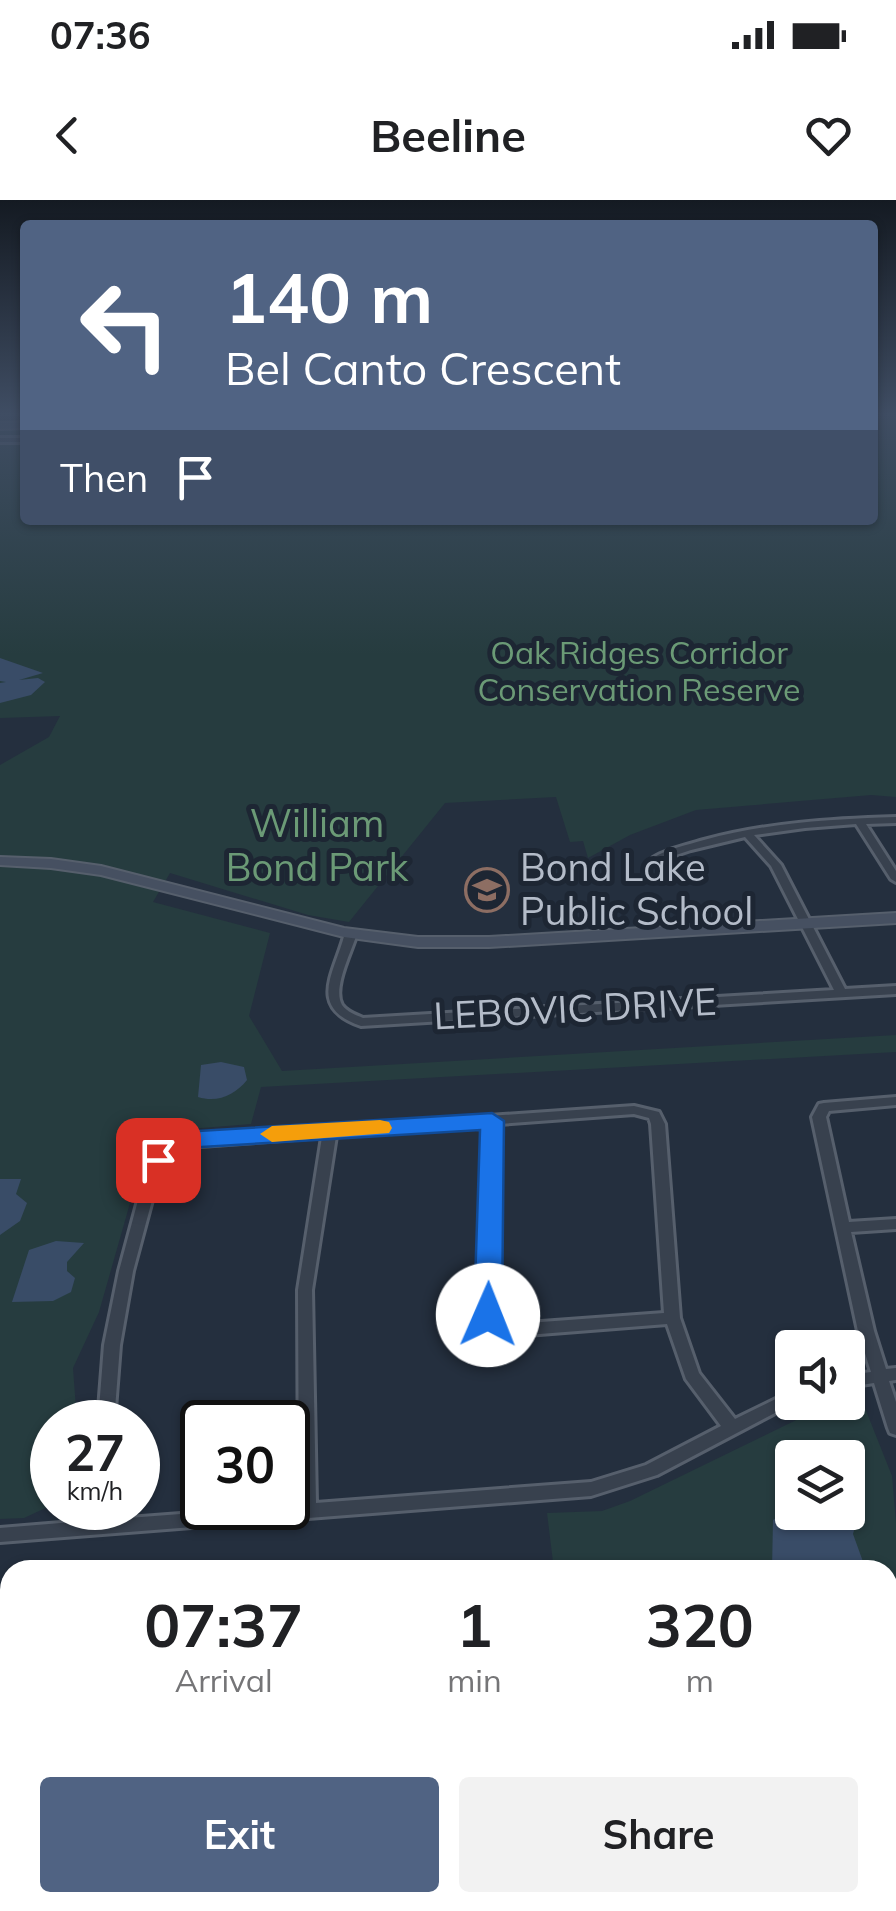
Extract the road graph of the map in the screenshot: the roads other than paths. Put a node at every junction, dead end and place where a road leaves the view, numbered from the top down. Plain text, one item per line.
1 (896, 820) edge
2 (859, 821) junction
3 (747, 833) junction
4 (658, 858) dead end
5 (0, 861) edge
6 (896, 880) edge
7 (896, 918) edge
8 (807, 924) junction
9 (351, 934) junction
10 (896, 990) edge
11 (841, 993) junction
12 (896, 1100) edge
13 (492, 1121) junction
14 (330, 1131) junction
15 (896, 1224) edge
16 (846, 1227) junction
17 (672, 1318) junction
18 (889, 1375) edge
19 (108, 1400) edge
20 (306, 1400) edge
21 (775, 1406) edge
22 (732, 1428) junction
23 (896, 1428) edge
24 (310, 1510) edge
25 (67, 1530) edge
26 (0, 1535) edge

1 - 2 street
2 - 3 street
2 - 6 street
3 - 4 street
3 - 8 street
5 - 9 street
7 - 8 street
8 - 9 street
8 - 11 street
9 - 11 street, LEBOVIC DRIVE
10 - 11 street, LEBOVIC DRIVE
12 - 16 street
13 - 14 street
13 - 17 street
13 - 17 street
14 - 19 street
14 - 20 street
15 - 16 street
16 - 18 street
17 - 22 street
18 - 23 street
21 - 22 street
22 - 24 street
25 - 26 street

